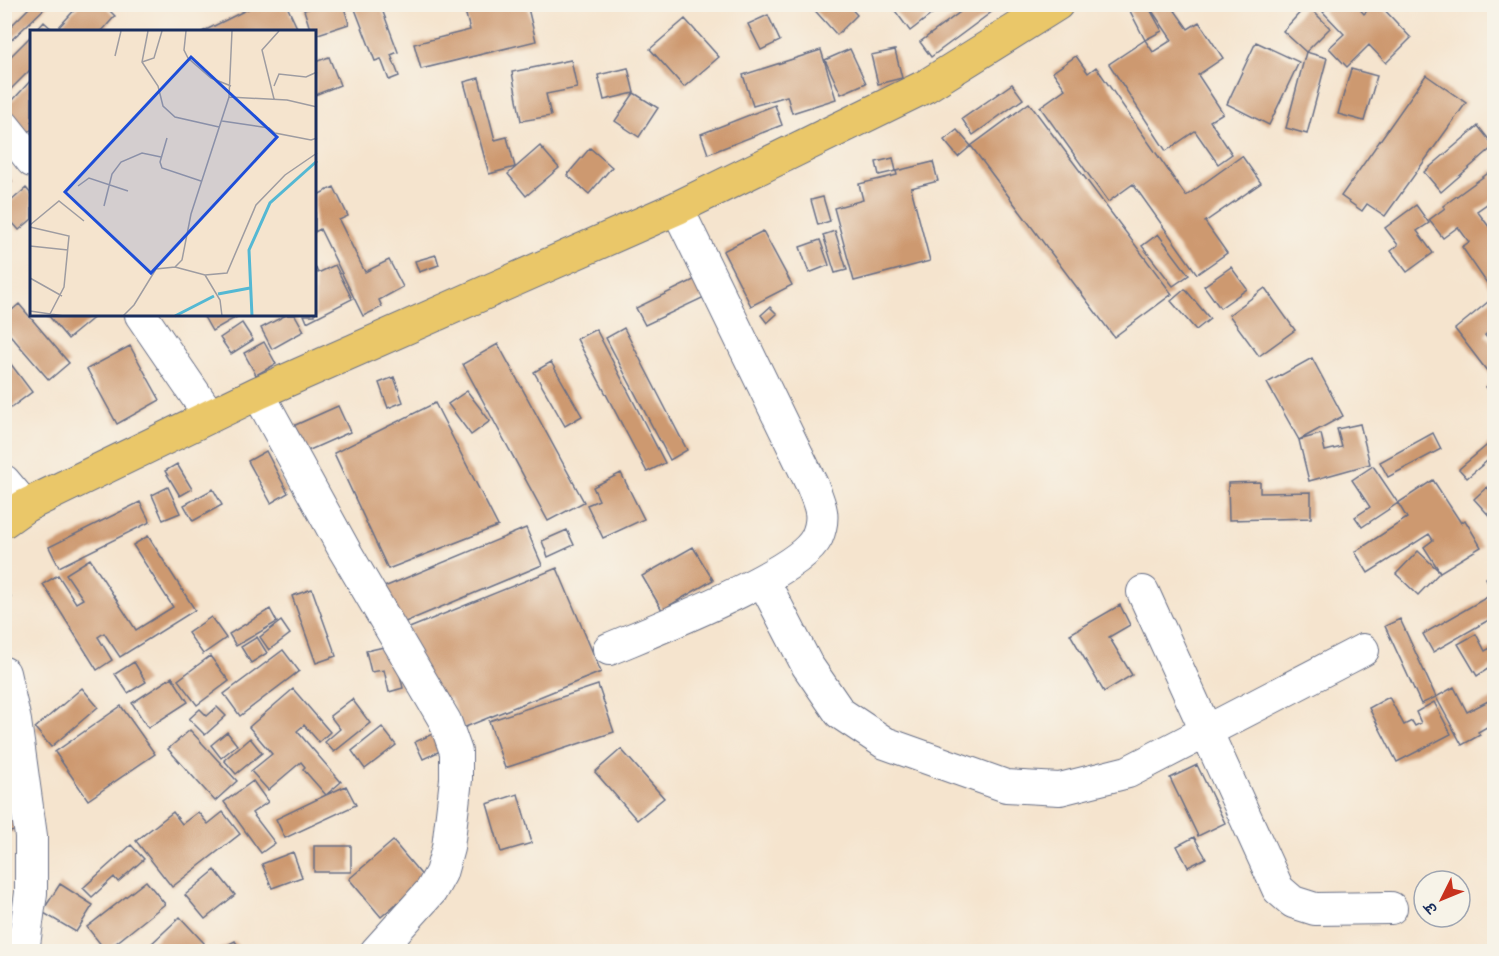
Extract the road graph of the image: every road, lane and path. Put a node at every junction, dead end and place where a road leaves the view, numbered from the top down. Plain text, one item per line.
1 (1057, 4) edge
2 (4, 126) edge
3 (30, 158) edge
4 (677, 208) junction
5 (142, 316) edge
6 (258, 393) junction
7 (210, 416) junction
8 (4, 481) edge
9 (15, 514) edge
10 (763, 580) junction
11 (1143, 591) dead end
12 (609, 649) dead end
13 (1363, 650) dead end
14 (4, 673) edge
15 (1208, 731) junction
16 (1391, 908) dead end
17 (23, 951) edge
18 (376, 951) edge

1 - 4 highway
2 - 3 street
4 - 6 highway
4 - 10 street
5 - 7 street
6 - 7 highway
6 - 18 street
7 - 9 highway
8 - 9 street
10 - 12 street
10 - 15 street
11 - 15 street
13 - 15 street
14 - 17 street
15 - 16 street

